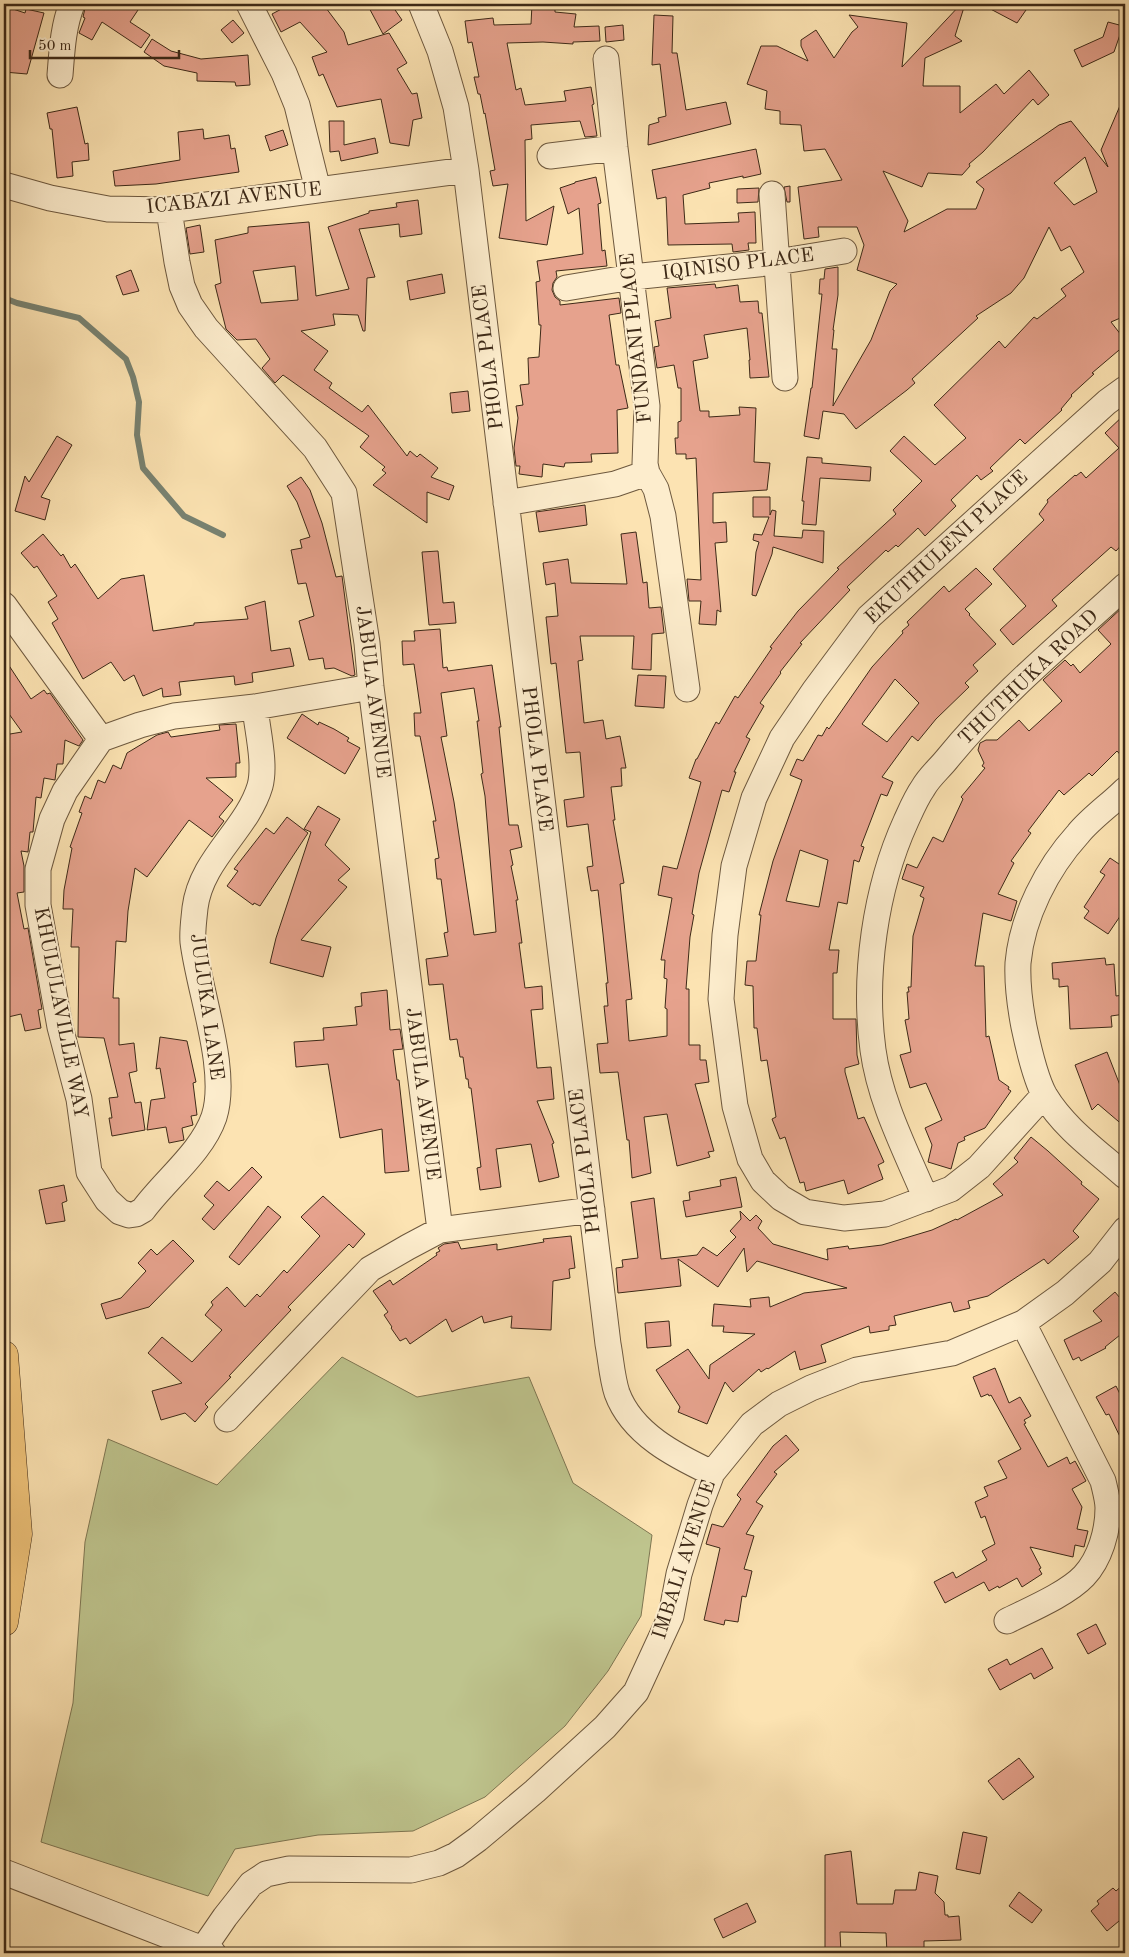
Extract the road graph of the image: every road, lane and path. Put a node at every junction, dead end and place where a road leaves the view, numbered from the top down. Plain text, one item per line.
1 (72, 4) edge
2 (249, 4) edge
3 (421, 4) edge
4 (606, 59) dead end
5 (60, 75) dead end
6 (615, 148) junction
7 (550, 156) dead end
8 (466, 170) junction
9 (4, 184) edge
10 (318, 190) junction
11 (772, 194) dead end
12 (169, 210) junction
13 (844, 251) dead end
14 (776, 262) junction
15 (632, 277) junction
16 (566, 288) dead end
17 (786, 378) dead end
18 (1125, 389) edge
19 (647, 473) junction
20 (506, 503) junction
21 (1125, 586) edge
22 (4, 605) edge
23 (371, 687) junction
24 (687, 689) dead end
25 (255, 707) junction
26 (101, 739) junction
27 (1125, 790) edge
28 (1044, 1095) junction
29 (1125, 1176) edge
30 (926, 1199) junction
31 (143, 1210) joint
32 (592, 1210) junction
33 (440, 1230) junction
34 (1125, 1230) edge
35 (1023, 1323) junction
36 (4, 1355) edge
37 (227, 1419) dead end
38 (712, 1473) junction
39 (1007, 1621) dead end
40 (4, 1622) edge
41 (4, 1872) edge
42 (208, 1951) edge

1 - 5 street
2 - 10 street
3 - 8 street, PHOLA PLACE
4 - 6 street, FUNDANI PLACE
6 - 7 street
6 - 15 street, FUNDANI PLACE
8 - 10 street, ICABAZI AVENUE
8 - 20 street, PHOLA PLACE
9 - 12 street, ICABAZI AVENUE
10 - 12 street, ICABAZI AVENUE
11 - 14 street
12 - 23 street, JABULA AVENUE
13 - 14 street, IQINISO PLACE
14 - 15 street, IQINISO PLACE
14 - 17 street
15 - 16 street, IQINISO PLACE
15 - 19 street, FUNDANI PLACE
18 - 30 street, EKUTHULENI PLACE
19 - 20 street
19 - 24 street
20 - 32 street, PHOLA PLACE
21 - 30 street, THUTHUKA ROAD
22 - 26 street
23 - 25 street
23 - 33 street, JABULA AVENUE
25 - 26 street
25 - 31 street, JULUKA LANE
26 - 31 street, KHULULAVILLE WAY
27 - 28 street
28 - 29 street
28 - 30 street, EKUTHULENI PLACE
32 - 33 street
32 - 38 street, PHOLA PLACE
33 - 37 street
34 - 35 street, IMBALI AVENUE
35 - 38 street, IMBALI AVENUE
35 - 39 street
36 - 40 main road
38 - 42 street, IMBALI AVENUE
41 - 42 street

